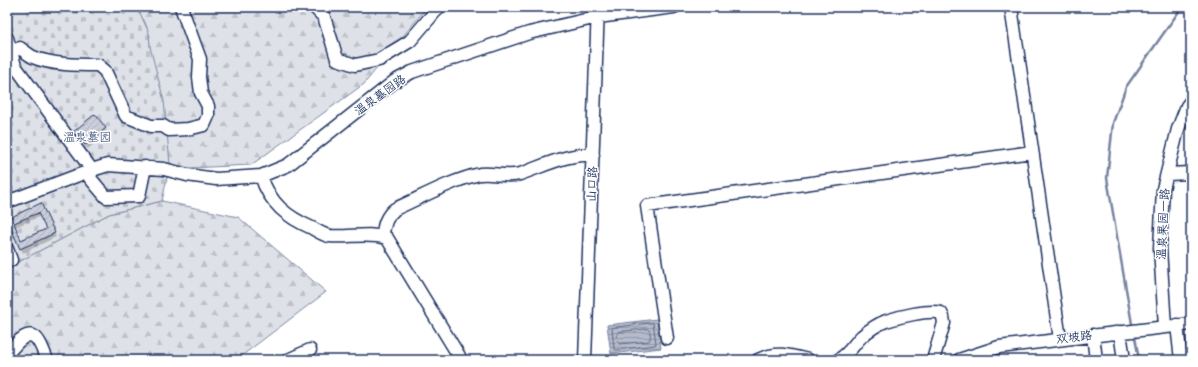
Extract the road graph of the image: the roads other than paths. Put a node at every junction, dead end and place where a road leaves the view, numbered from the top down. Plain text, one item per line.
1 (181, 7) edge
2 (314, 7) edge
3 (439, 7) edge
4 (674, 7) edge
5 (1011, 7) edge
6 (598, 12) edge
7 (7, 38) edge
8 (9, 53) edge
9 (1191, 101) edge
10 (1032, 152) junction
11 (593, 154) junction
12 (146, 167) junction
13 (92, 170) junction
14 (1191, 173) edge
15 (1167, 174) junction
16 (261, 176) junction
17 (7, 202) edge
18 (383, 237) junction
19 (7, 249) edge
20 (7, 262) edge
21 (1191, 324) edge
22 (1171, 326) junction
23 (1120, 332) junction
24 (1093, 335) junction
25 (667, 338) dead end
26 (1060, 339) junction
27 (310, 350) dead end
28 (7, 354) edge
29 (843, 359) edge
30 (47, 360) edge
31 (288, 360) edge
32 (460, 360) edge
33 (585, 360) edge
34 (758, 360) edge
35 (808, 360) edge
36 (933, 360) edge
37 (959, 360) edge
38 (1096, 360) edge
39 (1124, 360) edge
40 (1182, 360) edge

1 - 8 street
2 - 3 street
4 - 6 street, 温泉墓园路
5 - 10 street
6 - 11 street, 山口路
6 - 16 street, 温泉墓园路
7 - 8 street
8 - 13 street
9 - 15 street, 温泉果园一路
10 - 25 street
10 - 26 street
11 - 18 street
11 - 33 street, 山口路
12 - 13 street, 温泉墓园路
12 - 13 street
12 - 16 street, 温泉墓园路
13 - 17 street, 温泉墓园路
14 - 15 street
15 - 22 street, 温泉果园一路
16 - 18 street
18 - 32 street
19 - 20 street
21 - 22 street, 双坡路
22 - 23 street, 双坡路
22 - 40 street, 温泉果园一路
23 - 24 street, 双坡路
23 - 39 street
24 - 26 street, 双坡路
24 - 38 street
26 - 37 street, 双坡路
27 - 31 street
28 - 30 street
29 - 36 street
34 - 35 street

